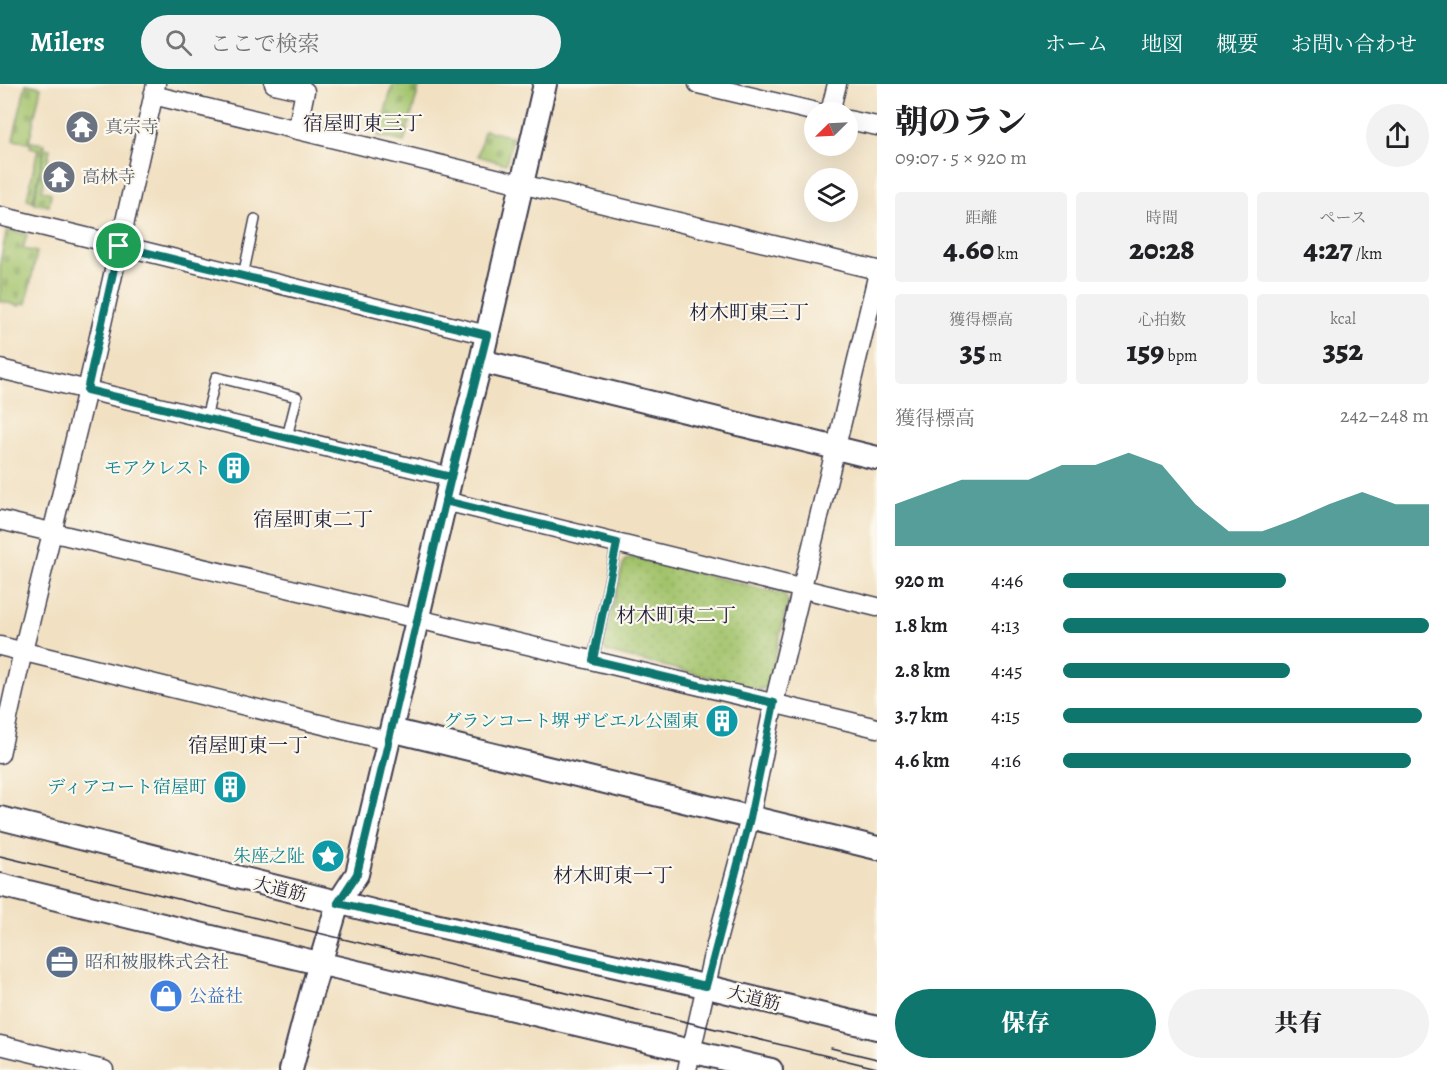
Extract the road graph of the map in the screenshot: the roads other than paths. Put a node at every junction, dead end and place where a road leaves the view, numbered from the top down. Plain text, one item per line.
1 (274, 84) edge
2 (545, 84) edge
3 (698, 84) edge
4 (837, 84) edge
5 (155, 90) edge
6 (832, 102) edge
7 (804, 109) edge
8 (858, 122) edge
9 (877, 126) edge
10 (297, 130) junction
11 (521, 185) junction
12 (0, 216) edge
13 (255, 219) dead end
14 (119, 246) junction
15 (877, 270) edge
16 (243, 276) junction
17 (877, 276) edge
18 (487, 335) junction
19 (481, 361) junction
20 (0, 369) edge
21 (87, 390) junction
22 (206, 418) junction
23 (287, 437) junction
24 (836, 448) junction
25 (877, 458) edge
26 (451, 477) junction
27 (445, 501) junction
28 (0, 520) edge
29 (52, 532) junction
30 (617, 543) junction
31 (801, 588) junction
32 (877, 607) edge
33 (416, 618) junction
34 (0, 646) edge
35 (23, 651) junction
36 (593, 660) junction
37 (774, 703) junction
38 (877, 728) edge
39 (390, 736) junction
40 (0, 754) edge
41 (0, 818) edge
42 (750, 818) junction
43 (877, 848) edge
44 (0, 885) edge
45 (338, 903) junction
46 (320, 963) junction
47 (706, 986) junction
48 (877, 1028) edge
49 (0, 1045) edge
50 (689, 1060) edge
51 (104, 1070) edge
52 (291, 1070) edge
53 (771, 1070) edge

1 - 10 street
2 - 11 street
3 - 7 street
4 - 6 street
5 - 10 street
5 - 14 street
8 - 9 street
10 - 11 street
11 - 15 street
11 - 18 street
12 - 14 street
13 - 16 lane
14 - 16 street
14 - 21 street
16 - 18 street
17 - 24 street
18 - 19 street
19 - 24 street
19 - 26 street
20 - 21 street
21 - 22 street
21 - 29 street
22 - 23 street
22 - 23 lane
23 - 26 street
24 - 25 street
24 - 31 street
26 - 27 street
27 - 30 street
27 - 33 street
28 - 29 street
29 - 33 street
29 - 35 street
30 - 31 street
30 - 36 lane
31 - 32 street
31 - 37 street
33 - 36 street
33 - 39 street
34 - 35 street
35 - 39 street
35 - 40 street
36 - 37 street
37 - 38 street
37 - 42 street
39 - 42 street
39 - 45 street
41 - 45 street, 大道筋
42 - 43 street
42 - 47 street
44 - 46 street
45 - 46 street
45 - 47 street, 大道筋
46 - 50 street
46 - 52 street
47 - 48 street, 大道筋
47 - 50 street
49 - 51 street
50 - 53 street

